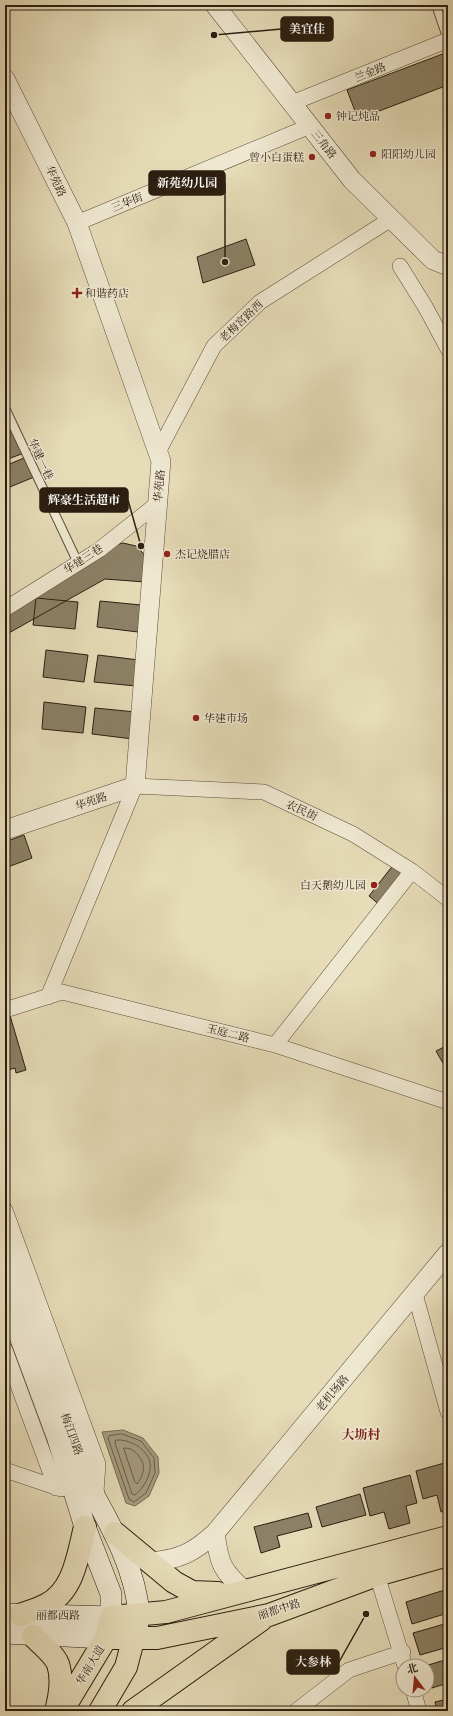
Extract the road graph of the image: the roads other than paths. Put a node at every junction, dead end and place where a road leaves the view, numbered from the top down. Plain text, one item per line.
1 (215, 5) edge
2 (436, 5) edge
3 (448, 40) edge
4 (5, 79) edge
5 (292, 103) junction
6 (310, 126) junction
7 (391, 219) junction
8 (76, 223) junction
9 (400, 266) dead end
10 (448, 266) edge
11 (448, 350) edge
12 (5, 408) edge
13 (158, 452) junction
14 (158, 504) junction
15 (78, 563) junction
16 (5, 609) edge
17 (135, 786) junction
18 (5, 830) edge
19 (412, 871) junction
20 (448, 899) edge
21 (48, 997) junction
22 (5, 1010) edge
23 (275, 1045) junction
24 (448, 1102) edge
25 (5, 1210) edge
26 (5, 1252) edge
27 (448, 1252) edge
28 (415, 1294) junction
29 (5, 1296) edge
30 (5, 1350) edge
31 (448, 1412) edge
32 (5, 1470) edge
33 (65, 1490) junction
34 (95, 1497) junction
35 (85, 1527) junction
36 (115, 1533) junction
37 (215, 1533) junction
38 (448, 1536) edge
39 (448, 1555) edge
40 (151, 1562) junction
41 (377, 1575) junction
42 (246, 1592) junction
43 (12, 1614) edge
44 (269, 1614) junction
45 (139, 1615) junction
46 (111, 1616) junction
47 (5, 1633) edge
48 (33, 1636) junction
49 (106, 1638) junction
50 (134, 1639) junction
51 (403, 1657) edge
52 (415, 1698) edge
53 (56, 1711) edge
54 (62, 1711) edge
55 (100, 1711) edge
56 (134, 1711) edge
57 (296, 1711) edge
58 (419, 1711) edge

1 - 5 street, 三角路
2 - 3 lane
3 - 5 street, 兰金路
4 - 8 street, 华苑路
5 - 6 street, 三角路
6 - 7 street, 三角路
6 - 8 street, 三华街
7 - 10 street, 三角路
7 - 13 street, 老梅宮路西
8 - 13 street, 华苑路
9 - 11 street
12 - 15 lane, 华建一巷
13 - 14 street, 华苑路
14 - 15 street, 华建三巷
14 - 17 street, 华苑路
15 - 16 street, 华建三巷
17 - 18 street, 华苑路
17 - 19 street, 农民街
17 - 21 street
19 - 20 street, 农民街
19 - 23 street
21 - 22 street, 玉庭二路
21 - 23 street, 玉庭二路
23 - 24 street, 玉庭二路
25 - 34 street
26 - 34 main road, 梅江四路
27 - 28 street, 老机场路
28 - 31 street
28 - 37 street, 老机场路
29 - 33 main road, 梅江四路
30 - 33 street
32 - 33 street
33 - 35 main road, 梅江四路
34 - 36 main road, 梅江四路
35 - 43 main road
35 - 46 main road, 梅江四路
36 - 40 main road
36 - 45 main road, 梅江四路
37 - 40 street, 老机场路
37 - 42 street
38 - 42 main road
39 - 41 main road, 丽都中路
40 - 42 main road
41 - 44 main road, 丽都中路
41 - 51 street
42 - 45 main road
43 - 46 main road, 丽都西路
44 - 50 main road, 丽都中路
44 - 56 main road
45 - 46 main road
45 - 50 main road
46 - 49 main road, 华南大道
47 - 48 main road, 丽都西路
48 - 49 main road, 丽都西路
48 - 53 main road
49 - 50 main road, 丽都中路
49 - 54 main road, 华南大道
50 - 55 main road
51 - 57 street
52 - 58 street

